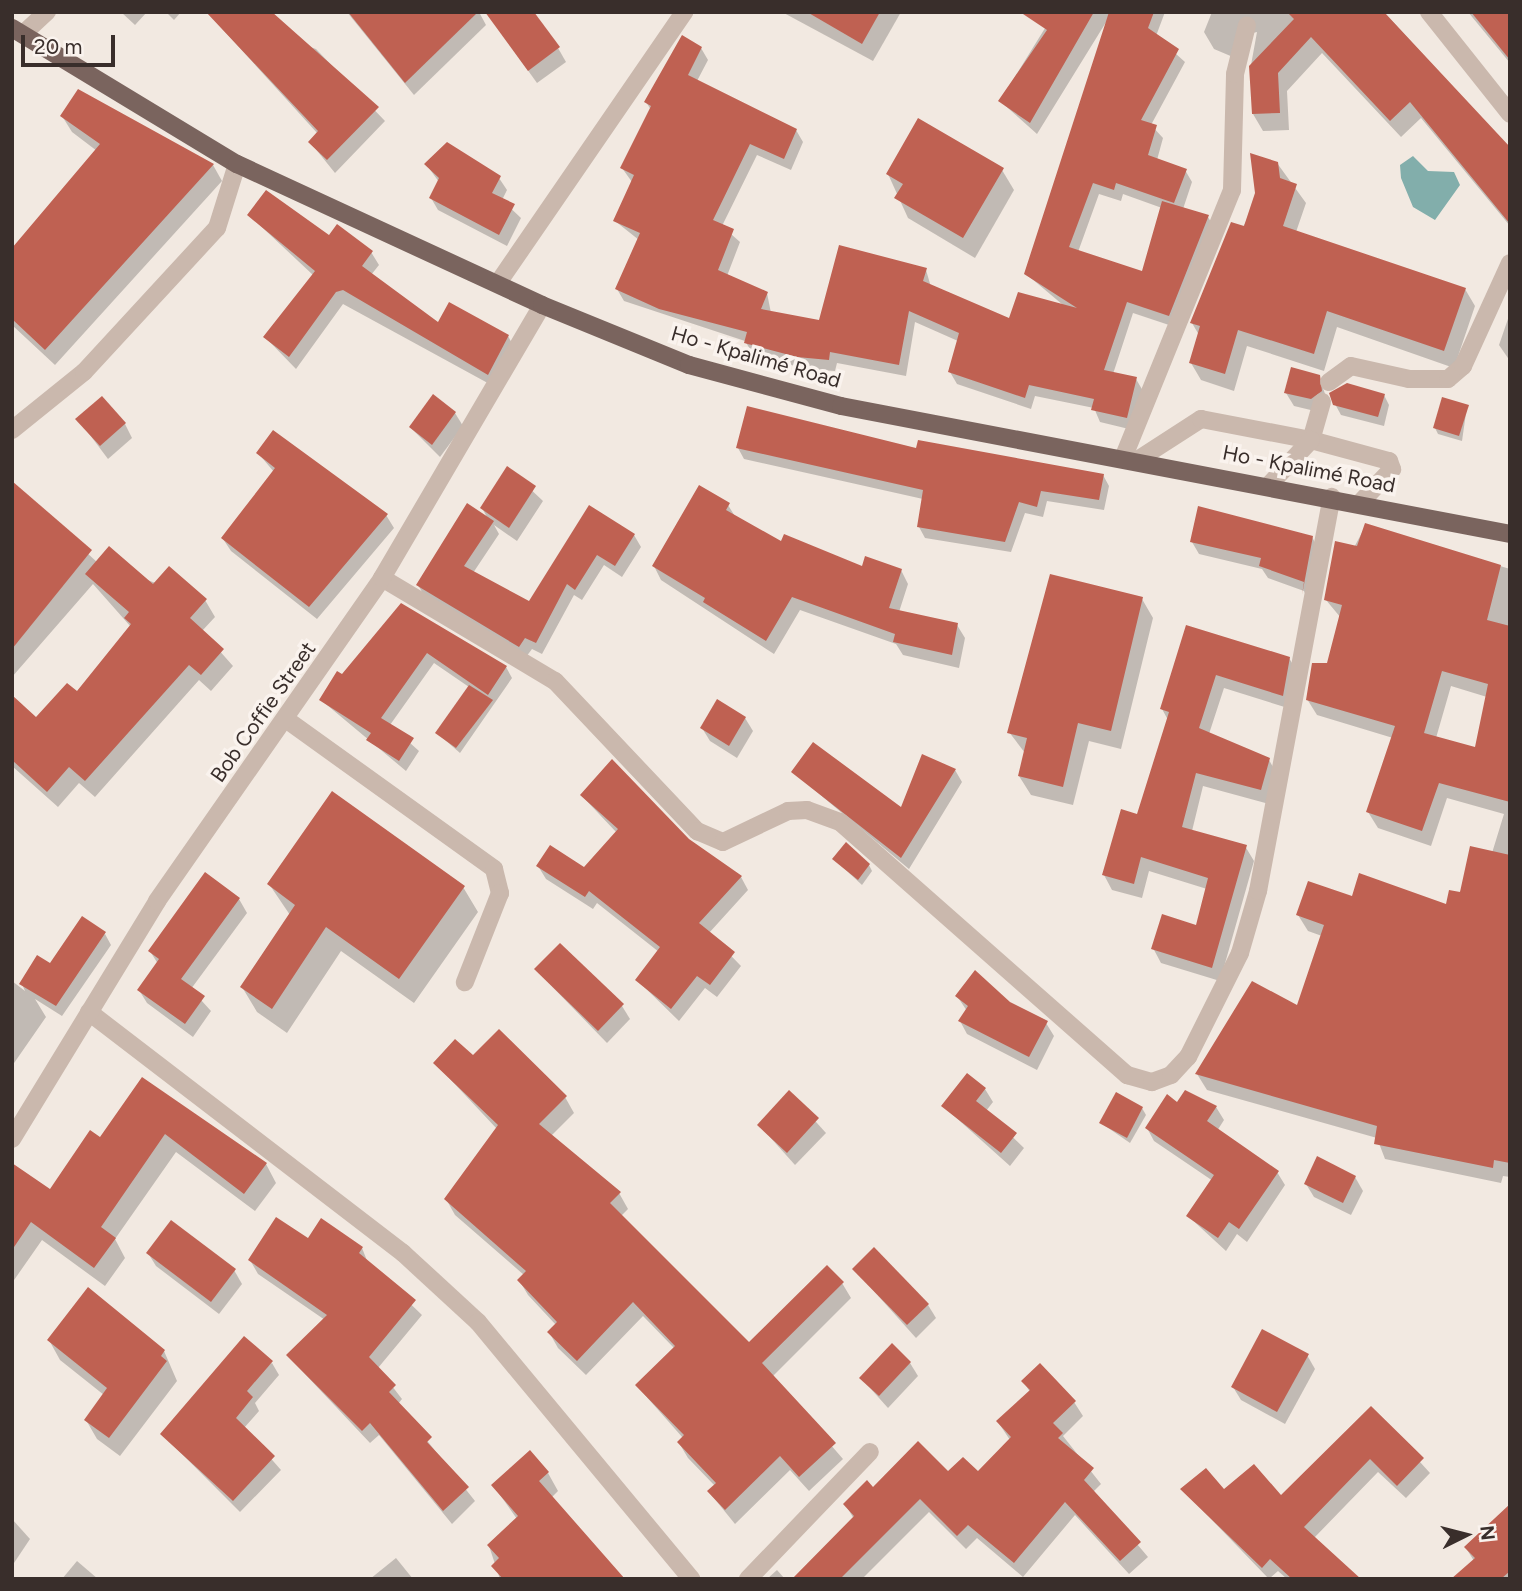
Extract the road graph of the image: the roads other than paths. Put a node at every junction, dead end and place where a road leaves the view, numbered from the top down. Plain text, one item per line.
1 (47, 12) edge
2 (684, 12) edge
3 (1429, 12) edge
4 (1247, 25) dead end
5 (18, 31) edge
6 (1510, 114) edge
7 (237, 164) junction
8 (1510, 263) edge
9 (498, 283) junction
10 (542, 305) junction
11 (1329, 382) dead end
12 (1322, 402) dead end
13 (12, 430) edge
14 (1311, 440) junction
15 (1131, 458) junction
16 (1270, 484) junction
17 (1332, 497) junction
18 (1360, 503) junction
19 (1510, 534) edge
20 (382, 578) junction
21 (287, 720) junction
22 (465, 982) dead end
23 (89, 1012) junction
24 (12, 1139) edge
25 (870, 1451) dead end
26 (691, 1579) edge
27 (748, 1579) edge

1 - 5 street
2 - 9 street
3 - 6 street
4 - 15 street
5 - 7 main road, Ho - Kpalimé Road
7 - 9 main road, Ho - Kpalimé Road
7 - 13 street
8 - 11 street
9 - 10 main road, Ho - Kpalimé Road
10 - 15 main road, Ho - Kpalimé Road
10 - 20 street, Bob Coffie Street
12 - 14 street
14 - 15 street
14 - 16 street
14 - 18 street
15 - 16 main road, Ho - Kpalimé Road
16 - 17 main road, Ho - Kpalimé Road
17 - 18 main road, Ho - Kpalimé Road
17 - 20 street
18 - 19 main road, Ho - Kpalimé Road
20 - 21 street, Bob Coffie Street
21 - 22 street
21 - 23 street, Bob Coffie Street
23 - 24 street, Bob Coffie Street
23 - 26 street
25 - 27 street

